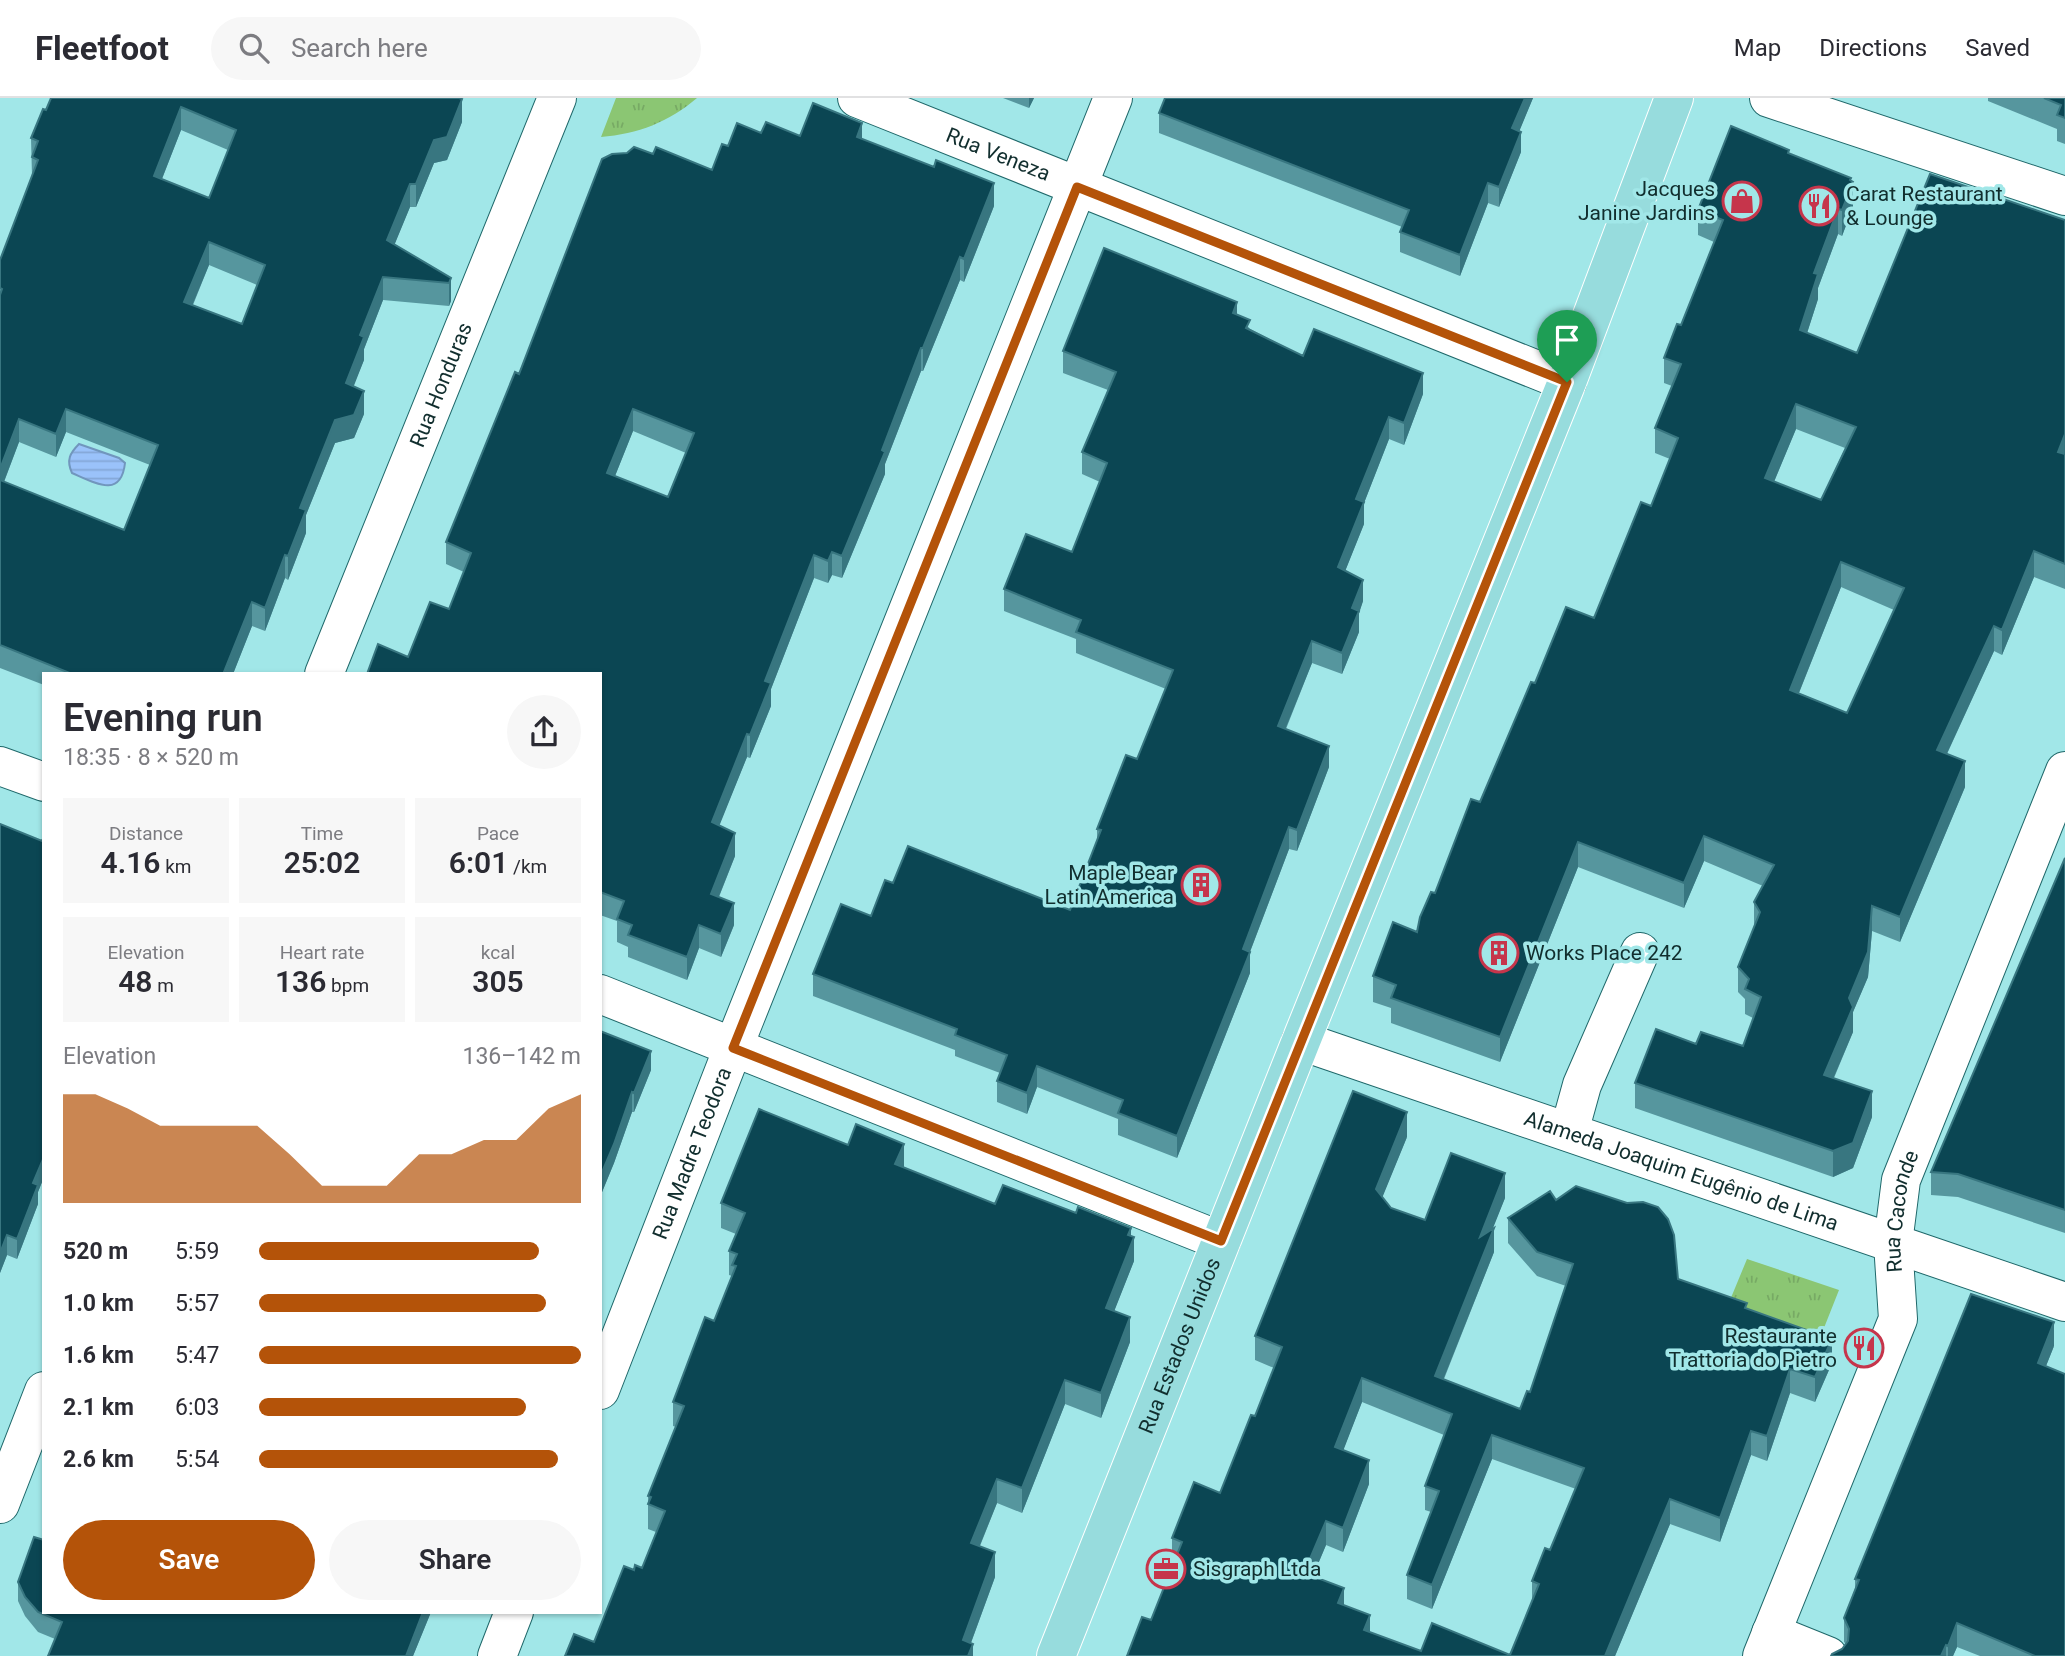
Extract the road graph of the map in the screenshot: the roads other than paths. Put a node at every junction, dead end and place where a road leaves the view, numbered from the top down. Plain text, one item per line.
1 (557, 98) edge
2 (858, 98) edge
3 (1113, 98) edge
4 (1674, 98) edge
5 (1769, 98) edge
6 (1077, 187) junction
7 (2065, 196) edge
8 (1567, 382) junction
9 (325, 672) edge
10 (0, 766) edge
11 (2065, 771) edge
12 (42, 781) edge
13 (1640, 952) dead end
14 (602, 995) edge
15 (1301, 1041) junction
16 (733, 1048) junction
17 (1569, 1132) junction
18 (1221, 1241) junction
19 (1893, 1243) junction
20 (2065, 1302) edge
21 (602, 1385) edge
22 (42, 1396) edge
23 (0, 1504) edge
24 (513, 1614) edge
25 (1767, 1644) edge
26 (497, 1656) edge
27 (1056, 1656) edge
28 (1828, 1656) edge

1 - 9 street, Rua Honduras
2 - 6 street, Rua Veneza
3 - 6 street, Rua Madre Teodora
4 - 8 main road, Rua Estados Unidos
5 - 7 street
6 - 8 street, Rua Veneza
6 - 16 street, Rua Madre Teodora
8 - 15 main road, Rua Estados Unidos
10 - 12 street
11 - 19 street, Rua Caconde
13 - 17 street
14 - 16 street
15 - 17 street, Alameda Joaquim Eugênio de Lima
15 - 18 main road, Rua Estados Unidos
16 - 18 street
16 - 21 street, Rua Madre Teodora
17 - 19 street, Alameda Joaquim Eugênio de Lima
18 - 27 main road, Rua Estados Unidos
19 - 20 street, Alameda Joaquim Eugênio de Lima
19 - 25 street, Rua Caconde
22 - 23 street
24 - 26 street
25 - 28 street

